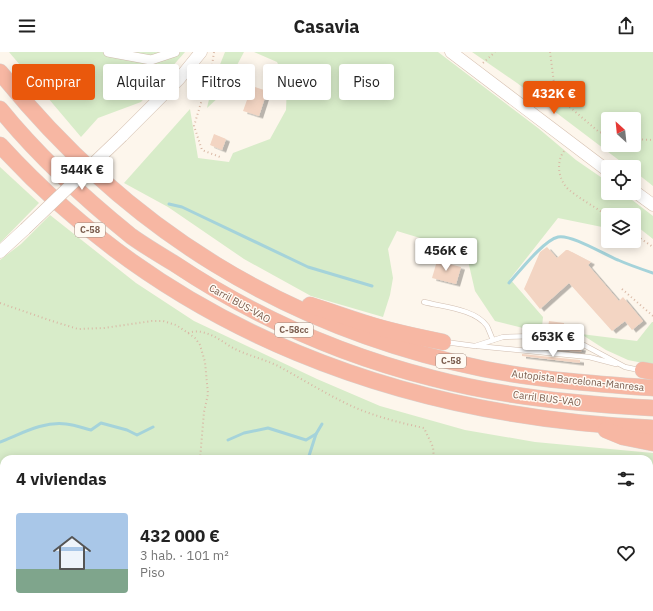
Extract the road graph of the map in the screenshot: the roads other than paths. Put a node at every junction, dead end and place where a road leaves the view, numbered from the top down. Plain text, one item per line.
1 (108, 52) edge
2 (175, 52) edge
3 (201, 52) edge
4 (451, 52) edge
5 (0, 72) edge
6 (0, 109) edge
7 (0, 145) edge
8 (601, 166) edge
9 (641, 196) edge
10 (653, 205) edge
11 (0, 252) edge
12 (260, 291) junction
13 (424, 302) dead end
14 (493, 340) junction
15 (443, 342) joint
16 (475, 346) junction
17 (625, 367) junction
18 (648, 371) edge
19 (653, 388) edge
20 (653, 408) edge
21 (590, 424) junction
22 (653, 428) edge
23 (653, 443) edge

1 - 2 street
3 - 11 street, bridge
4 - 8 street
5 - 12 highway, Autopista Barcelona-Manresa / C-58
6 - 20 highway, Carril BUS-VAO / C-58cc
7 - 21 highway, C-58
9 - 10 street
12 - 15 highway
12 - 19 highway, Autopista Barcelona-Manresa / C-58
13 - 14 lane
14 - 16 lane
14 - 17 lane
15 - 16 lane
16 - 17 lane
17 - 18 lane
21 - 22 highway, C-58
21 - 23 highway

